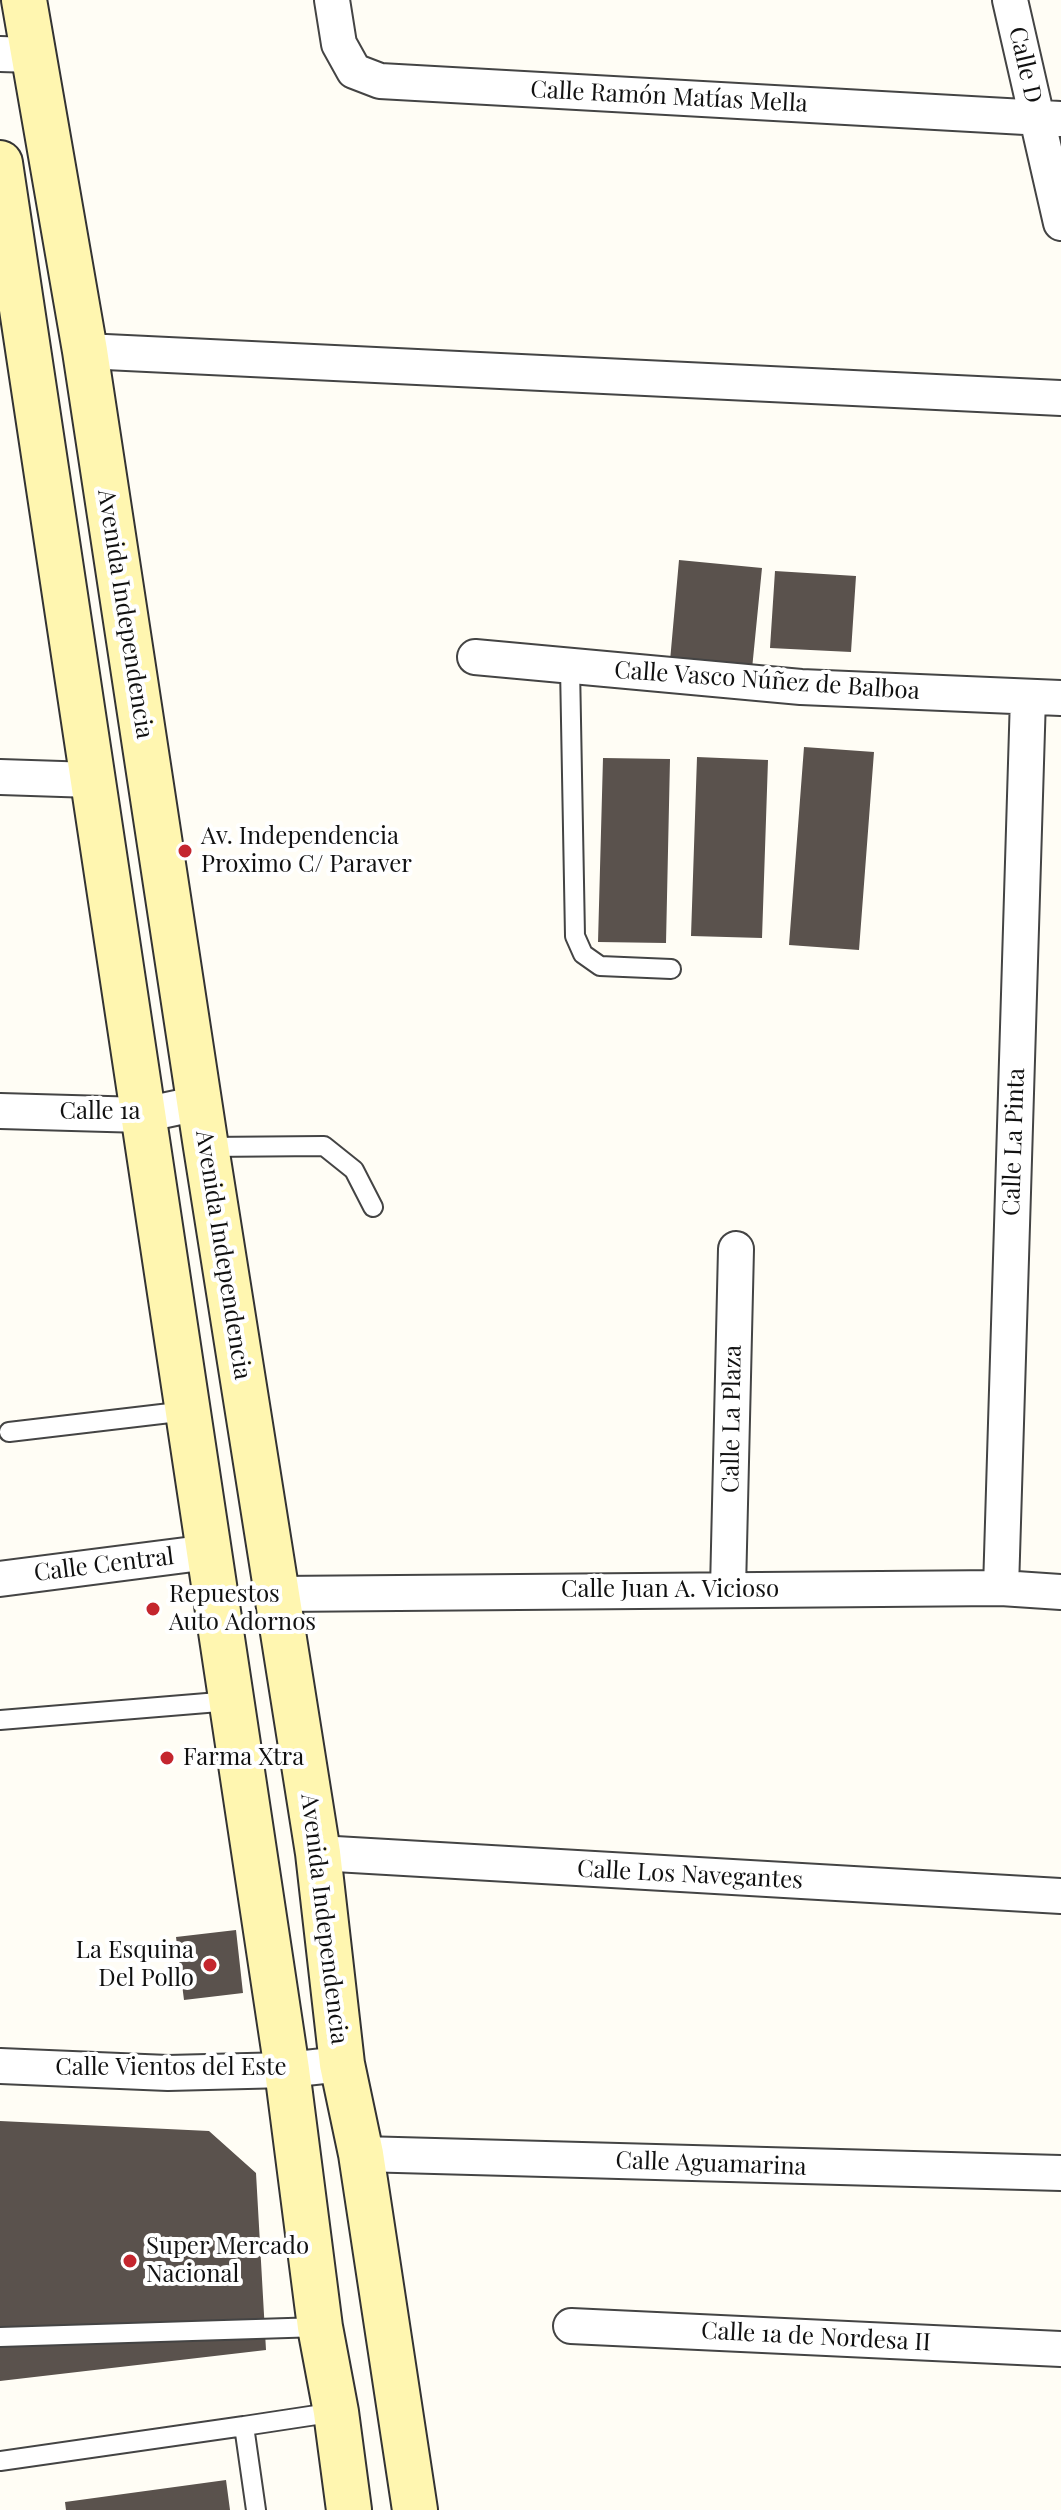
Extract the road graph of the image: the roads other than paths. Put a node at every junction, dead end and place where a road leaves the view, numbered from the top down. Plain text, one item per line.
1 (24, 0) edge
2 (332, 0) edge
3 (1010, 0) edge
4 (17, 54) edge
5 (1049, 118) edge
6 (0, 163) edge
7 (1061, 223) edge
8 (85, 351) junction
9 (1061, 398) edge
10 (475, 657) dead end
11 (570, 667) junction
12 (1044, 697) edge
13 (0, 777) edge
14 (92, 780) junction
15 (671, 969) dead end
16 (199, 1103) junction
17 (0, 1111) edge
18 (143, 1115) junction
19 (206, 1147) junction
20 (373, 1207) dead end
21 (736, 1249) dead end
22 (187, 1411) junction
23 (9, 1432) dead end
24 (209, 1552) junction
25 (0, 1579) edge
26 (1001, 1588) junction
27 (728, 1589) junction
28 (1061, 1592) edge
29 (278, 1594) junction
30 (231, 1701) junction
31 (0, 1720) edge
32 (318, 1853) junction
33 (1061, 1896) edge
34 (342, 2064) junction
35 (0, 2066) edge
36 (287, 2070) junction
37 (361, 2154) junction
38 (1061, 2173) edge
39 (571, 2326) dead end
40 (320, 2327) junction
41 (0, 2337) edge
42 (1061, 2349) edge
43 (336, 2412) junction
44 (244, 2426) junction
45 (0, 2461) edge
46 (256, 2510) edge
47 (349, 2510) edge
48 (415, 2510) edge

1 - 4 main road, Avenida Independencia
2 - 5 street, Calle Ramón Matías Mella
3 - 5 street, Calle D
4 - 8 main road, Avenida Independencia
5 - 7 street, Calle D
6 - 14 main road
8 - 9 street
8 - 16 main road, Avenida Independencia
10 - 11 street, Calle Vasco Núñez de Balboa
11 - 12 street, Calle Vasco Núñez de Balboa
11 - 15 lane
12 - 26 street, Calle La Pinta
13 - 14 street
14 - 18 main road
16 - 18 street, Calle 1a
16 - 19 main road, Avenida Independencia
17 - 18 street, Calle 1a
18 - 22 main road
19 - 20 lane
19 - 29 main road, Avenida Independencia
21 - 27 street, Calle La Plaza
22 - 23 lane
22 - 24 main road
24 - 25 street, Calle Central
24 - 30 main road
26 - 27 street, Calle Juan A. Vicioso
26 - 28 street, Calle Juan A. Vicioso
27 - 29 street, Calle Juan A. Vicioso
29 - 32 main road, Avenida Independencia
30 - 31 lane
30 - 36 main road
32 - 33 street, Calle Los Navegantes
32 - 34 main road, Avenida Independencia
34 - 36 street, Calle Vientos del Este
34 - 37 main road, Avenida Independencia
35 - 36 street, Calle Vientos del Este
36 - 40 main road
37 - 38 street, Calle Aguamarina
37 - 48 main road, Avenida Independencia
39 - 42 street, Calle 1a de Nordesa II
40 - 41 lane
40 - 43 main road
43 - 44 lane
43 - 47 main road
44 - 45 lane
44 - 46 lane

